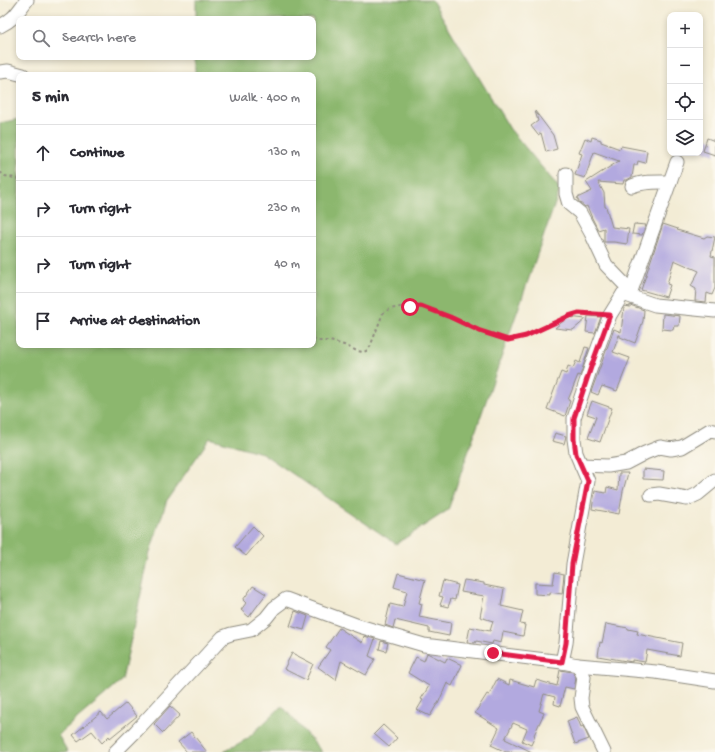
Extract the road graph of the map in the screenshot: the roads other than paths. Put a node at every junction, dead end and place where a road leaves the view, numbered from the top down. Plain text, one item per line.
1 (27, 0) edge
2 (0, 26) edge
3 (0, 72) edge
4 (16, 73) edge
5 (677, 162) dead end
6 (566, 174) dead end
7 (670, 182) junction
8 (632, 186) dead end
9 (627, 293) junction
10 (715, 311) edge
11 (715, 430) edge
12 (581, 465) junction
13 (715, 480) edge
14 (651, 495) dead end
15 (562, 662) junction
16 (578, 666) junction
17 (715, 681) edge
18 (115, 752) edge
19 (604, 752) edge

1 - 2 street
3 - 4 street
5 - 7 street
6 - 9 street
7 - 8 street
7 - 9 street
9 - 10 street
9 - 12 street
11 - 12 street
12 - 15 street
13 - 14 street
15 - 16 street
15 - 18 street
16 - 17 street
16 - 19 street

